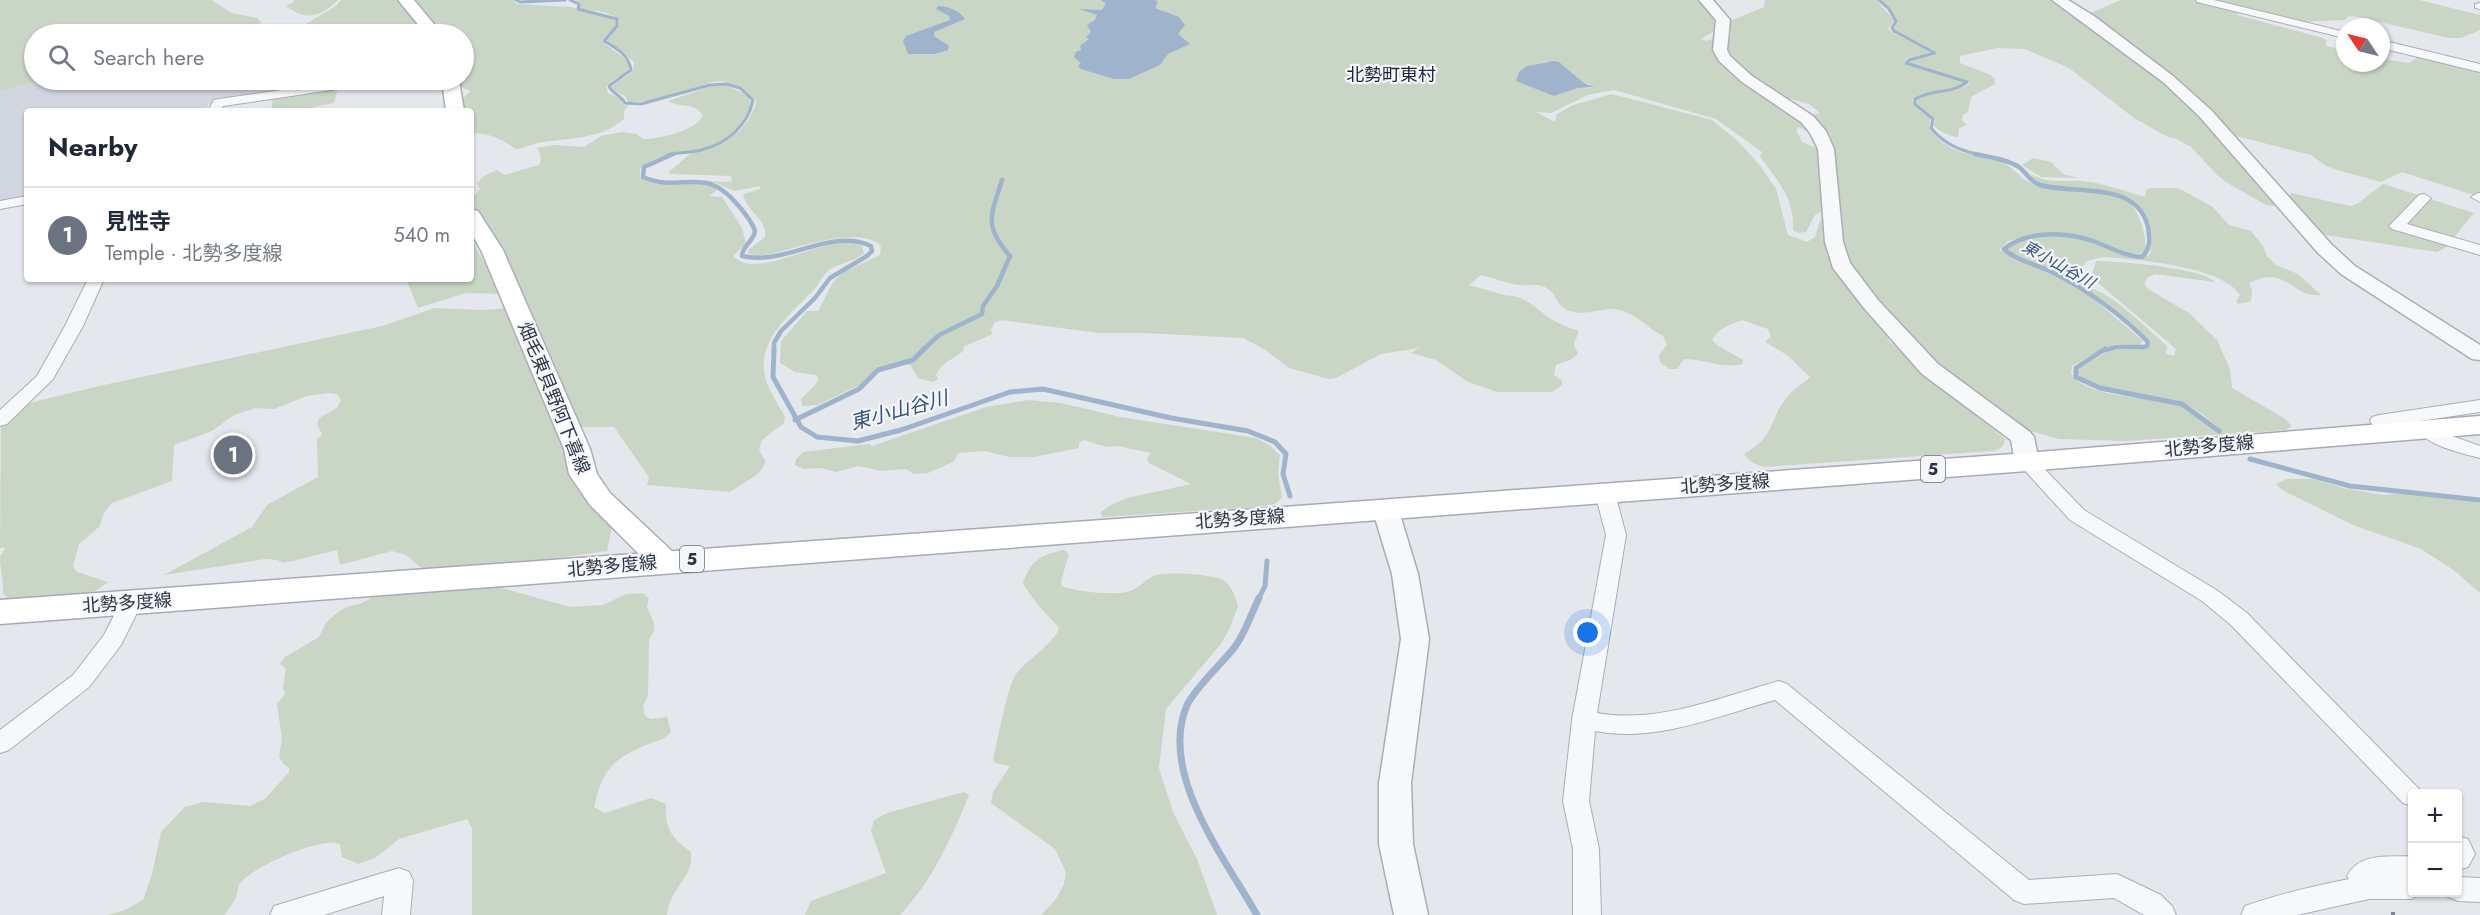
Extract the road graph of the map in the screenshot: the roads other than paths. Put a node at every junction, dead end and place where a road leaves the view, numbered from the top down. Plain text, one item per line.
1 (406, 0) edge
2 (1706, 0) edge
3 (2059, 0) edge
4 (2201, 0) edge
5 (426, 24) edge
6 (2336, 35) edge
7 (2390, 45) edge
8 (2480, 68) edge
9 (305, 90) edge
10 (452, 90) edge
11 (216, 108) edge
12 (455, 108) edge
13 (2424, 198) dead end
14 (24, 201) edge
15 (0, 205) edge
16 (474, 220) edge
17 (2480, 250) edge
18 (95, 282) edge
19 (2480, 354) edge
20 (2480, 406) edge
21 (0, 420) edge
22 (2480, 425) edge
23 (2425, 429) junction
24 (2388, 431) junction
25 (2480, 452) edge
26 (2027, 462) junction
27 (1605, 493) junction
28 (1385, 508) junction
29 (664, 561) junction
30 (131, 603) junction
31 (0, 612) edge
32 (1584, 720) junction
33 (0, 743) edge
34 (2408, 792) edge
35 (2408, 867) edge
36 (2369, 887) junction
37 (2408, 887) edge
38 (2462, 889) edge
39 (2480, 890) edge
40 (284, 915) edge
41 (396, 915) edge
42 (1411, 915) edge
43 (1587, 915) edge
44 (2162, 915) edge
45 (2255, 915) edge

1 - 5 main road
2 - 26 street
3 - 19 street
4 - 6 street
7 - 8 street
9 - 11 street
10 - 12 main road
13 - 17 street
14 - 15 street
16 - 29 main road, 畑毛東貝野阿下喜線
18 - 21 street
20 - 24 street
22 - 23 main road, 北勢多度線 / 5
23 - 24 main road, 北勢多度線 / 5
23 - 25 street
24 - 26 main road, 北勢多度線 / 5
26 - 27 main road, 北勢多度線 / 5
26 - 34 street
27 - 28 main road, 北勢多度線 / 5
27 - 32 street
28 - 29 main road, 北勢多度線 / 5
28 - 42 street
29 - 30 main road, 北勢多度線 / 5
30 - 31 main road, 北勢多度線 / 5
30 - 33 street
32 - 43 street
32 - 44 street
35 - 36 street
36 - 37 street
36 - 45 street
38 - 39 street
40 - 41 street

